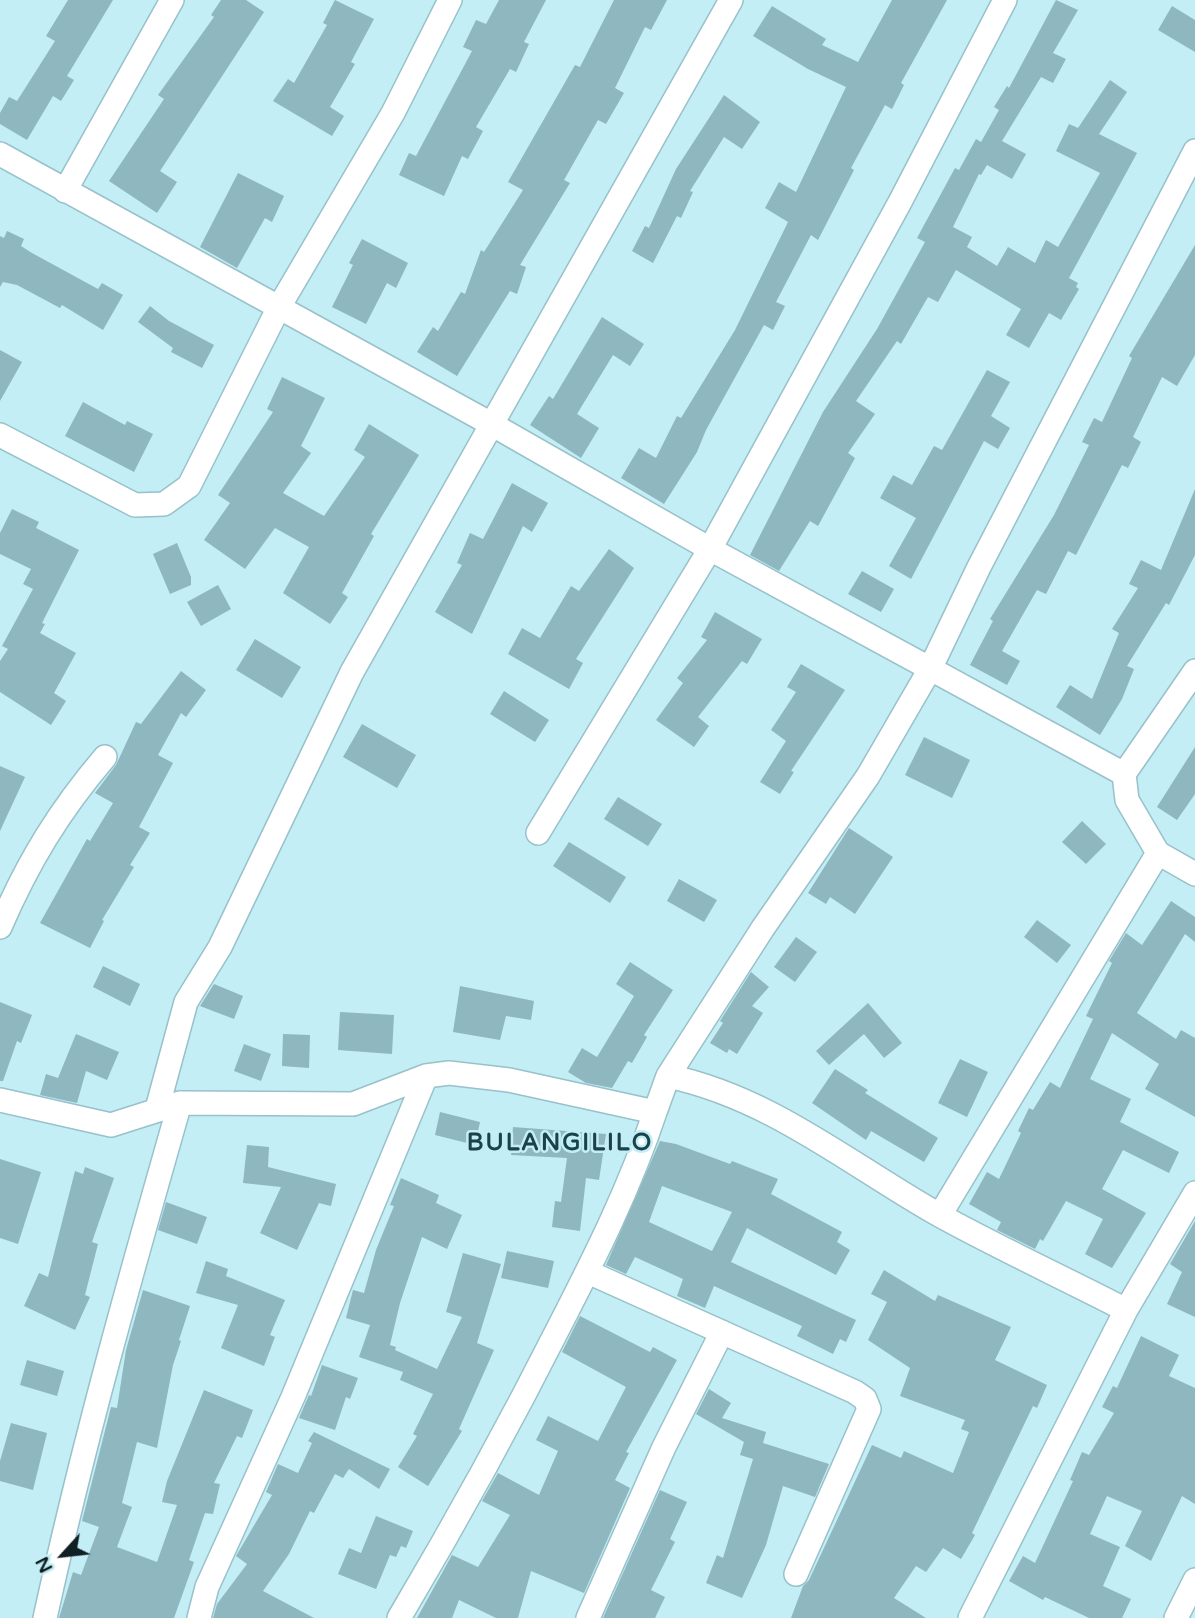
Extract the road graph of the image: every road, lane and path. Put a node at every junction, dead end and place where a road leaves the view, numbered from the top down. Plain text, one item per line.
1 (172, 0) edge
2 (450, 0) edge
3 (731, 0) edge
4 (1005, 0) edge
5 (1195, 151) edge
6 (0, 154) edge
7 (65, 191) junction
8 (279, 307) junction
9 (493, 425) junction
10 (0, 435) edge
11 (710, 550) junction
12 (930, 669) junction
13 (1195, 671) edge
14 (105, 757) dead end
15 (1124, 774) junction
16 (538, 832) dead end
17 (1158, 853) junction
18 (1195, 874) edge
19 (0, 927) edge
20 (426, 1076) junction
21 (668, 1076) junction
22 (0, 1100) edge
23 (180, 1103) junction
24 (156, 1109) junction
25 (655, 1112) junction
26 (1195, 1193) edge
27 (940, 1215) junction
28 (588, 1272) junction
29 (1126, 1310) junction
30 (722, 1332) junction
31 (796, 1574) dead end
32 (1195, 1580) edge
33 (45, 1618) edge
34 (199, 1618) edge
35 (399, 1618) edge
36 (588, 1618) edge
37 (970, 1618) edge
38 (1176, 1618) edge

1 - 7 street
2 - 8 street
3 - 9 street
4 - 11 street
5 - 12 street
6 - 7 street
7 - 8 street
8 - 9 street
8 - 10 street
9 - 11 street
9 - 24 street
11 - 12 street
11 - 16 street
12 - 15 street
12 - 21 street
13 - 15 street
14 - 19 street
15 - 17 street
17 - 18 street
17 - 27 street
20 - 23 street
20 - 25 street
20 - 34 street
21 - 25 street
21 - 27 street
22 - 24 street
23 - 24 street
23 - 33 street
25 - 28 street
26 - 29 street
27 - 29 street
28 - 30 street
28 - 35 street
29 - 37 street
30 - 31 street
30 - 36 street
32 - 38 street

